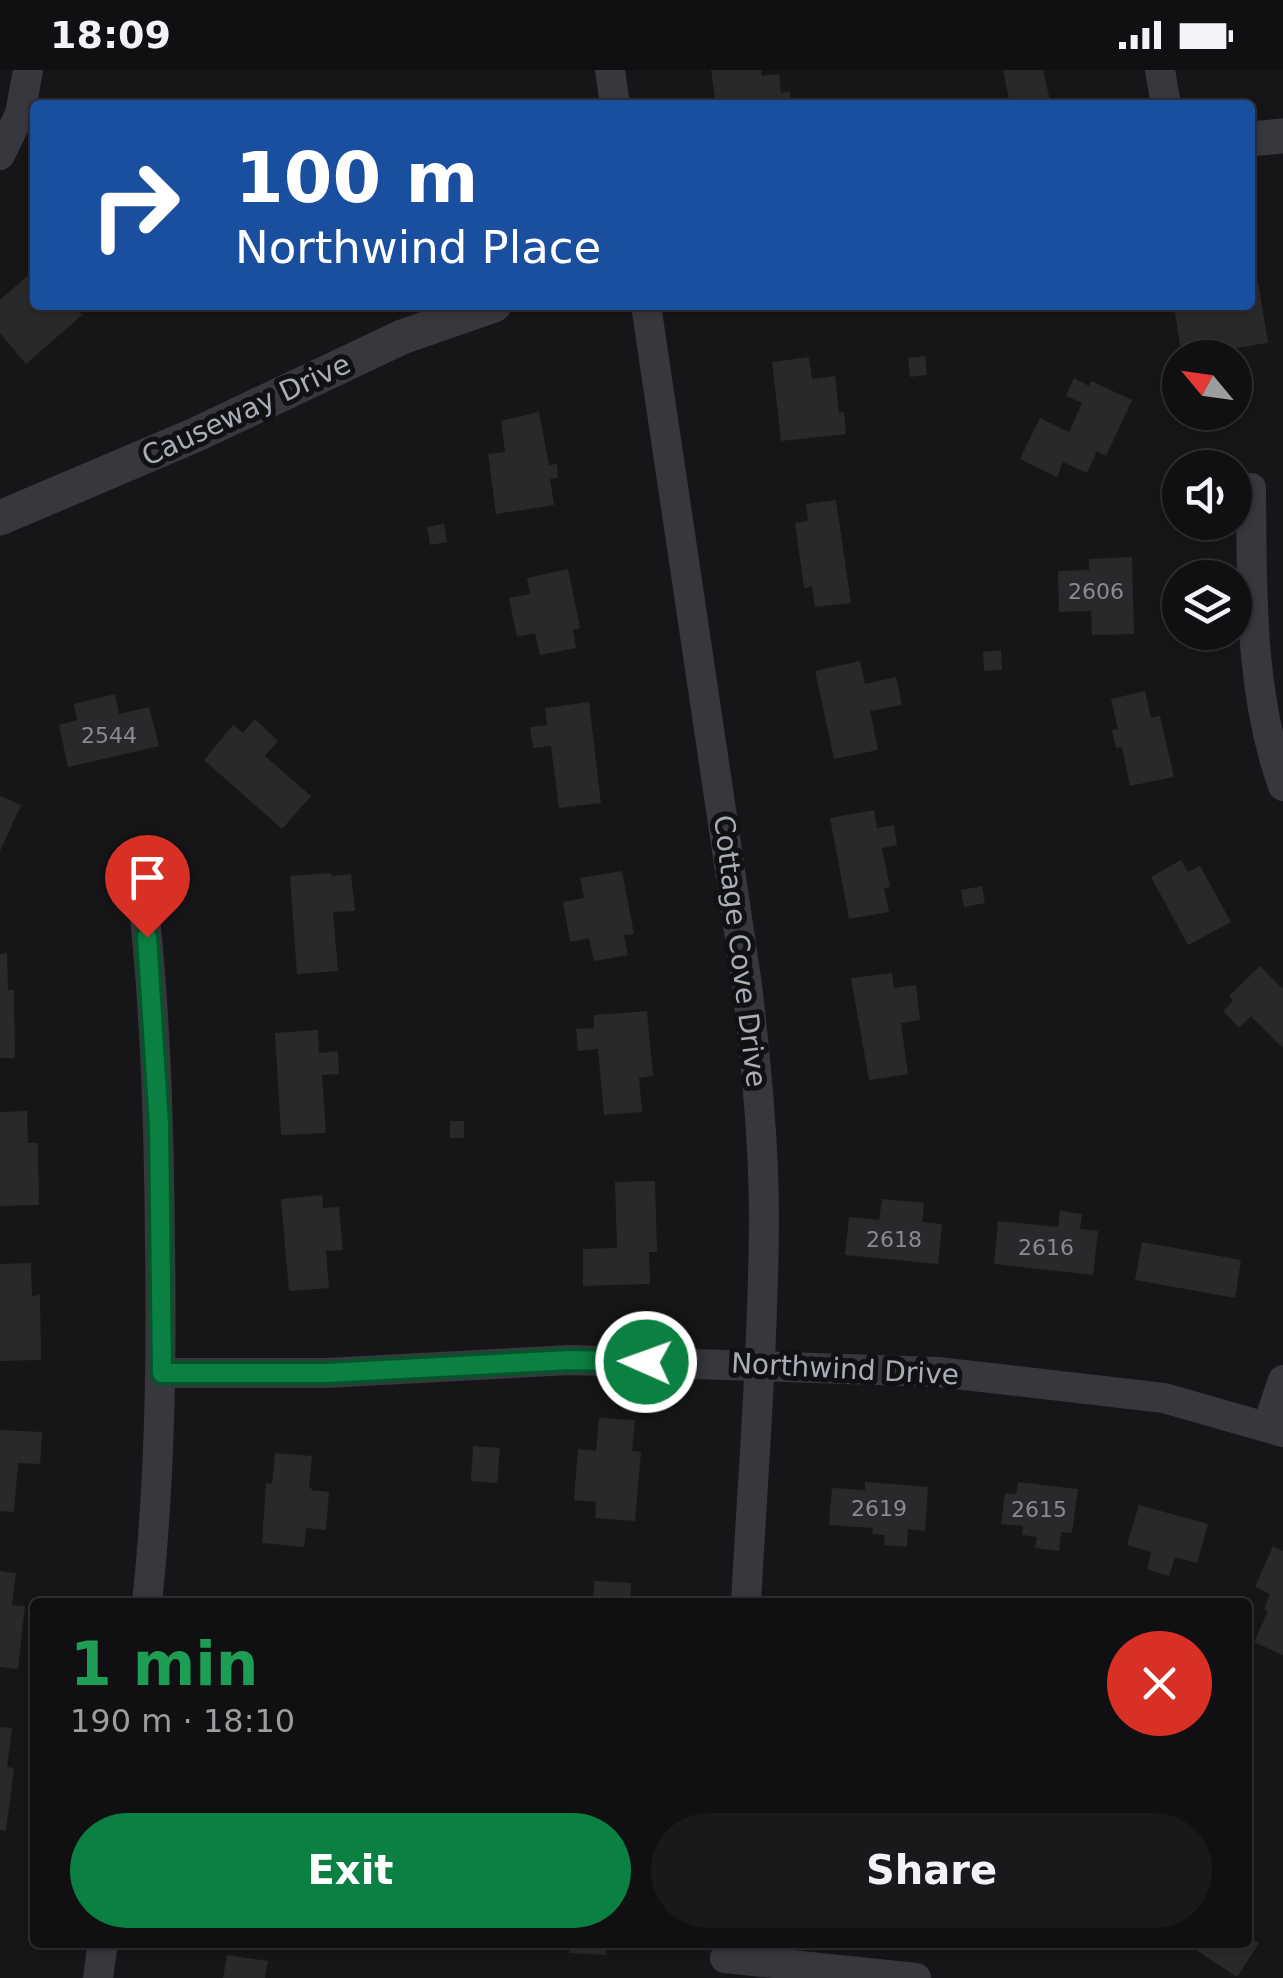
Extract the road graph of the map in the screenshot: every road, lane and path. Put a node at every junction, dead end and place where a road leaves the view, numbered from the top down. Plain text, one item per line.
1 (28, 70) edge
2 (610, 70) edge
3 (1160, 70) edge
4 (614, 100) edge
5 (1165, 100) edge
6 (1283, 136) edge
7 (1255, 139) edge
8 (0, 155) edge
9 (480, 310) edge
10 (647, 310) edge
11 (0, 518) edge
12 (1252, 526) edge
13 (1283, 786) edge
14 (144, 908) dead end
15 (759, 1364) junction
16 (162, 1373) junction
17 (1283, 1380) edge
18 (1275, 1430) edge
19 (147, 1598) edge
20 (746, 1598) edge
21 (102, 1948) edge
22 (724, 1960) edge
23 (98, 1978) edge
24 (916, 1978) edge

1 - 8 street
2 - 4 street
3 - 5 street
6 - 7 street
9 - 11 street, Causeway Drive
10 - 15 street, Cottage Cove Drive
12 - 13 street
14 - 16 street
15 - 16 street, Northwind Drive
15 - 18 street, Northwind Drive
15 - 20 street, Cottage Cove Drive
16 - 19 street
17 - 18 street
21 - 23 street
22 - 24 street

